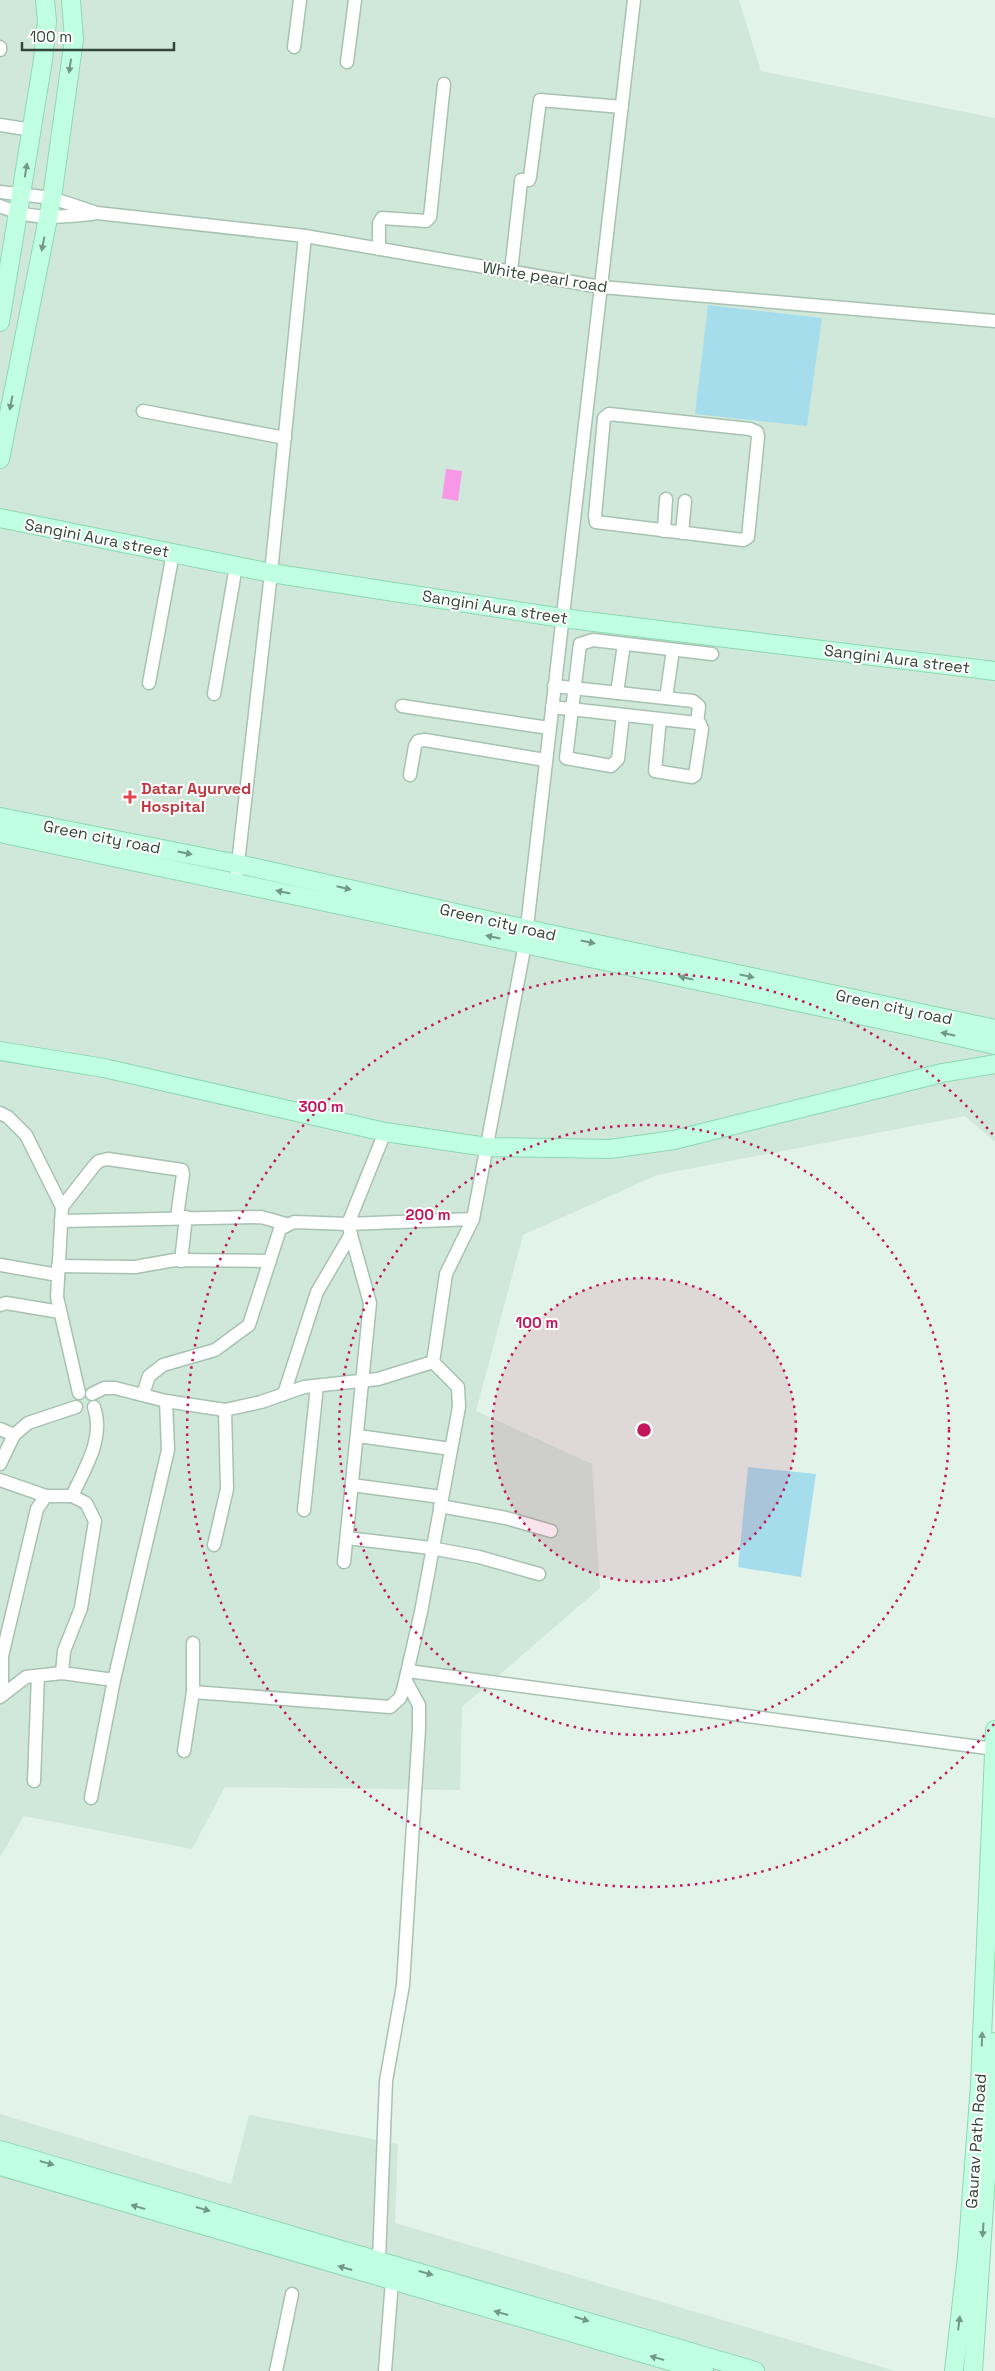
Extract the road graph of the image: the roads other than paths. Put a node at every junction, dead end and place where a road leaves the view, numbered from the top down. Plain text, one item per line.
1 (45, 0) edge
2 (71, 0) edge
3 (300, 0) edge
4 (355, 0) edge
5 (634, 0) edge
6 (294, 47) dead end
7 (347, 62) dead end
8 (444, 84) dead end
9 (622, 107) junction
10 (0, 124) edge
11 (32, 130) junction
12 (0, 192) edge
13 (22, 193) junction
14 (52, 198) junction
15 (0, 206) edge
16 (97, 213) junction
17 (18, 214) junction
18 (48, 218) junction
19 (305, 236) junction
20 (379, 249) junction
21 (511, 271) junction
22 (602, 287) junction
23 (995, 320) edge
24 (0, 322) edge
25 (143, 411) dead end
26 (285, 438) junction
27 (0, 459) edge
28 (577, 487) junction
29 (597, 489) junction
30 (666, 498) dead end
31 (685, 501) dead end
32 (0, 518) edge
33 (664, 530) junction
34 (682, 533) junction
35 (173, 553) junction
36 (236, 566) junction
37 (271, 573) junction
38 (562, 618) junction
39 (624, 644) junction
40 (673, 650) junction
41 (712, 654) dead end
42 (995, 671) edge
43 (150, 683) dead end
44 (554, 686) junction
45 (574, 688) junction
46 (617, 693) junction
47 (214, 694) dead end
48 (666, 698) junction
49 (402, 706) dead end
50 (552, 707) junction
51 (571, 709) junction
52 (623, 715) junction
53 (660, 719) junction
54 (697, 723) junction
55 (549, 728) junction
56 (545, 760) junction
57 (410, 775) dead end
58 (0, 817) edge
59 (0, 833) edge
60 (238, 864) junction
61 (236, 882) junction
62 (526, 937) junction
63 (995, 1029) edge
64 (995, 1045) edge
65 (0, 1051) edge
66 (995, 1064) edge
67 (0, 1113) edge
68 (385, 1132) junction
69 (487, 1147) junction
70 (62, 1207) junction
71 (182, 1217) junction
72 (473, 1219) junction
73 (61, 1221) junction
74 (286, 1224) junction
75 (349, 1229) junction
76 (181, 1260) junction
77 (270, 1261) junction
78 (0, 1265) edge
79 (58, 1270) junction
80 (0, 1305) edge
81 (60, 1312) junction
82 (433, 1362) junction
83 (363, 1381) junction
84 (317, 1386) junction
85 (143, 1394) junction
86 (284, 1394) junction
87 (88, 1398) junction
88 (166, 1401) junction
89 (225, 1410) junction
90 (0, 1429) edge
91 (14, 1435) junction
92 (358, 1436) junction
93 (451, 1449) junction
94 (0, 1464) edge
95 (0, 1480) edge
96 (352, 1485) junction
97 (46, 1496) junction
98 (72, 1496) junction
99 (440, 1501) junction
100 (304, 1510) dead end
101 (550, 1531) dead end
102 (347, 1538) junction
103 (214, 1545) dead end
104 (431, 1548) junction
105 (344, 1562) dead end
106 (539, 1574) dead end
107 (193, 1644) dead end
108 (62, 1673) junction
109 (38, 1676) junction
110 (407, 1676) junction
111 (114, 1680) junction
112 (193, 1692) junction
113 (1, 1696) edge
114 (995, 1730) edge
115 (994, 1749) edge
116 (184, 1750) dead end
117 (34, 1781) dead end
118 (91, 1798) dead end
119 (995, 2042) edge
120 (987, 2120) edge
121 (0, 2150) edge
122 (0, 2166) edge
123 (378, 2259) junction
124 (398, 2265) junction
125 (392, 2281) junction
126 (292, 2294) dead end
127 (276, 2371) edge
128 (385, 2371) edge
129 (704, 2371) edge
130 (755, 2371) edge
131 (954, 2371) edge
132 (973, 2371) edge

1 - 11 street
2 -> 14 street
3 - 6 street
4 - 7 street
5 - 9 street
8 - 20 street
9 - 21 street
9 - 22 street
10 - 11 street
13 -> 11 street
12 - 13 street
13 - 14 street
13 - 17 street
14 - 16 street
14 - 18 street
15 - 17 street
16 - 18 street
16 - 19 street, White pearl road
17 - 18 street
17 - 24 street
18 -> 27 street
19 - 20 street, White pearl road
19 - 26 street
20 - 21 street, White pearl road
21 - 22 street, White pearl road
22 - 23 street, White pearl road
22 - 28 street
25 - 26 street
26 - 37 street
28 - 29 street
28 - 38 street
29 - 33 street
29 - 34 street
30 - 33 street
31 - 34 street
32 - 35 street, Sangini Aura street
33 - 34 street
35 - 36 street, Sangini Aura street
35 - 43 street
36 - 37 street, Sangini Aura street
36 - 47 street
37 - 38 street, Sangini Aura street
37 - 60 street
38 - 42 street, Sangini Aura street
38 - 44 street
39 - 40 street
39 - 45 street
39 - 46 street
40 - 41 street
40 - 48 street
44 - 45 street
44 - 50 street
45 - 46 street
45 - 51 street
46 - 48 street
48 - 54 street
49 - 55 street
50 - 51 street
50 - 55 street
51 - 52 street
51 - 52 street
52 - 53 street
53 - 54 street
53 - 54 street
55 - 56 street
56 - 57 street
56 - 62 street
58 -> 60 street, Green city road
59 - 61 street, Green city road
60 - 61 street
60 -> 62 street, Green city road
62 -> 61 street, Green city road
62 -> 63 street, Green city road
64 -> 62 street, Green city road
62 - 69 street
65 - 68 street
66 - 69 street
67 - 70 street
68 - 69 street
68 - 75 street
69 - 72 street
70 - 71 street
70 - 73 street
71 - 73 street
71 - 74 street
71 - 76 street
72 - 75 street
72 - 82 street
73 - 79 street
74 - 75 street
74 - 77 street
75 - 83 street
75 - 86 street
76 - 77 street
76 - 79 street
77 - 85 street
78 - 79 street
79 - 81 street
80 - 81 street
81 - 87 street
82 - 83 street
82 - 93 street
83 - 84 street
83 - 92 street
84 - 86 street
84 - 100 street
85 - 87 street
85 - 88 street
86 - 89 street
87 - 91 street
87 - 98 street
88 - 89 street
88 - 111 street
89 - 103 street
90 - 91 street
91 - 94 street
92 - 93 street
92 - 96 street
93 - 99 street
95 - 97 street
96 - 99 street
96 - 102 street
97 - 98 street
97 - 113 street
98 - 108 street
99 - 101 street
99 - 104 street
102 - 104 street
102 - 105 street
104 - 106 street
104 - 110 street
107 - 112 street
108 - 109 street
108 - 111 street
109 - 113 street
109 - 117 street
110 - 112 street
110 - 115 street
110 - 123 street
111 - 118 street
112 - 116 street
114 - 115 street, Gaurav Path Road
120 -> 115 street, Gaurav Path Road
119 - 120 street, Gaurav Path Road
131 -> 120 street, Gaurav Path Road
120 -> 132 street, Gaurav Path Road
121 -> 123 street
125 -> 122 street
123 - 124 street
124 - 125 street
124 -> 130 street
125 - 128 street
129 -> 125 street
126 - 127 street

